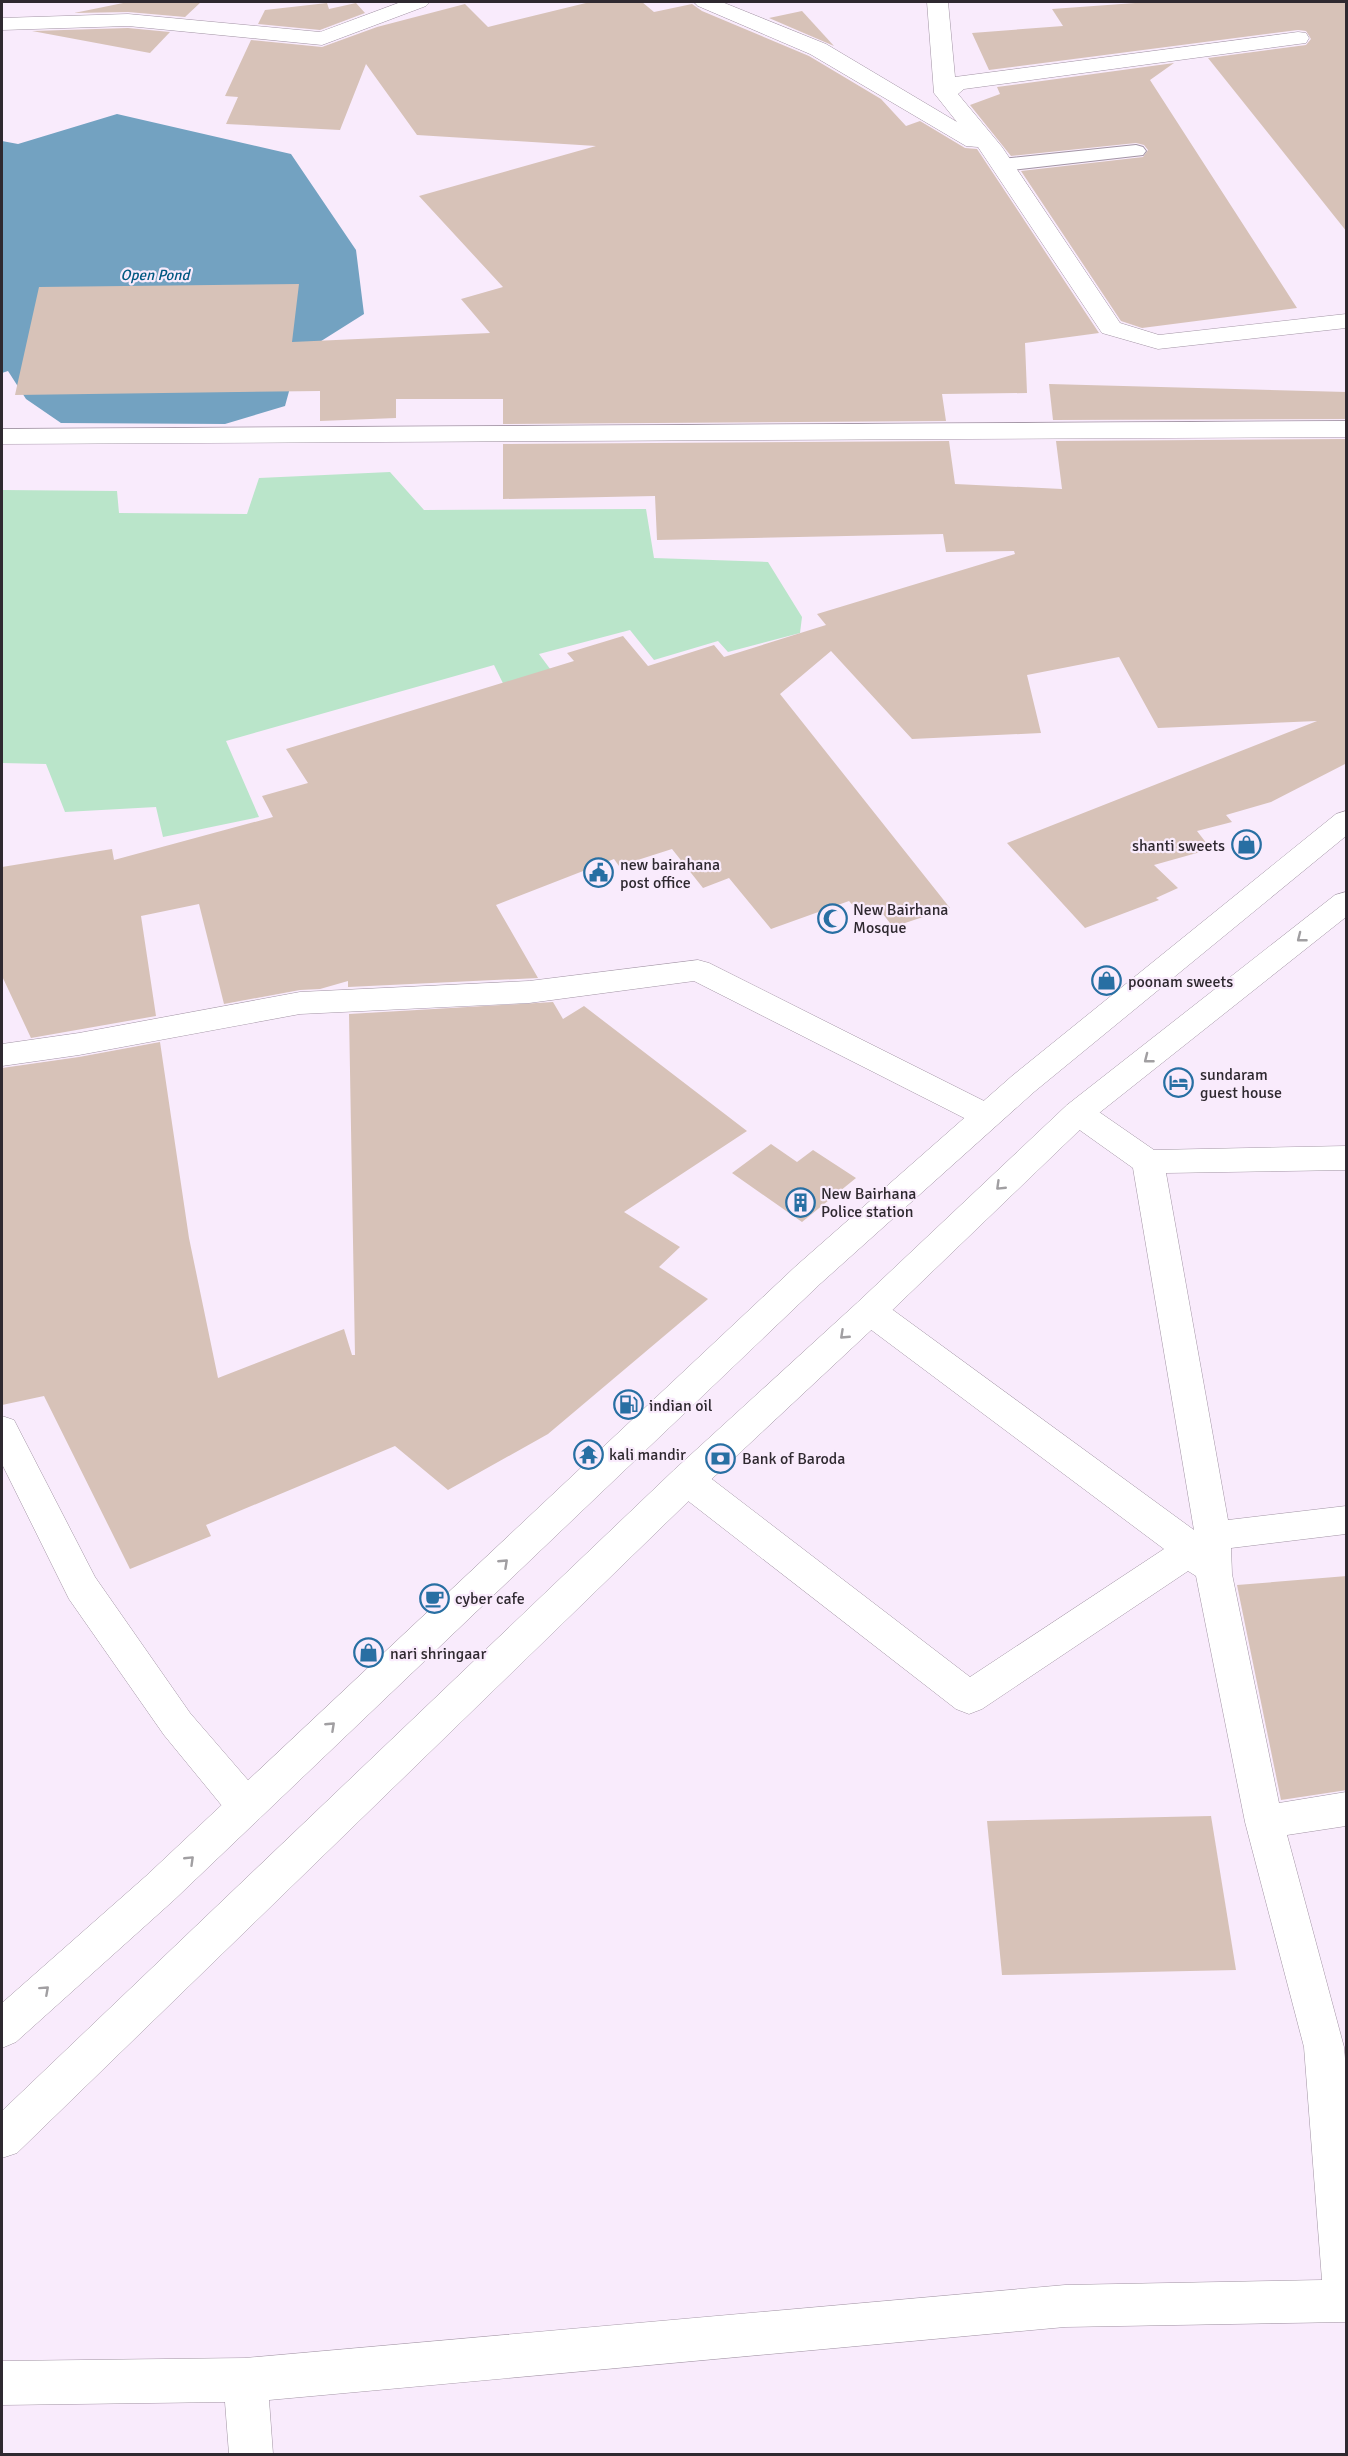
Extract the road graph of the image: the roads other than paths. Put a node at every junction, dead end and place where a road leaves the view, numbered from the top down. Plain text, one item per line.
1 (419, 2) edge
2 (705, 2) edge
3 (937, 2) edge
4 (2, 24) edge
5 (1298, 38) dead end
6 (945, 93) junction
7 (1136, 151) dead end
8 (998, 159) junction
9 (1347, 321) edge
10 (1347, 429) edge
11 (2, 437) edge
12 (1347, 821) edge
13 (1347, 902) edge
14 (2, 1055) edge
15 (1078, 1113) junction
16 (987, 1116) junction
17 (1347, 1158) edge
18 (1149, 1162) junction
19 (870, 1311) junction
20 (2, 1430) edge
21 (687, 1480) junction
22 (1347, 1520) edge
23 (1206, 1553) junction
24 (246, 1806) junction
25 (1347, 1809) edge
26 (1264, 1822) junction
27 (2, 2029) edge
28 (1335, 2046) edge
29 (2, 2139) edge
30 (1346, 2301) edge
31 (245, 2380) junction
32 (2, 2383) edge
33 (251, 2454) edge

1 - 4 street
2 - 8 street
3 - 6 street
5 - 6 street
6 - 8 street
7 - 8 lane
8 - 9 street
10 - 11 street
12 - 16 street
13 -> 15 street
14 - 16 street
15 - 18 street
15 -> 19 street
24 -> 16 street
17 - 18 street
18 - 23 street
19 -> 21 street
19 - 23 street
20 - 24 street
21 - 23 street
21 - 29 street
22 - 23 street
23 - 26 street
27 -> 24 street
25 - 26 street
26 - 28 street
28 - 30 street
30 - 31 street
31 - 32 street
31 - 33 street

